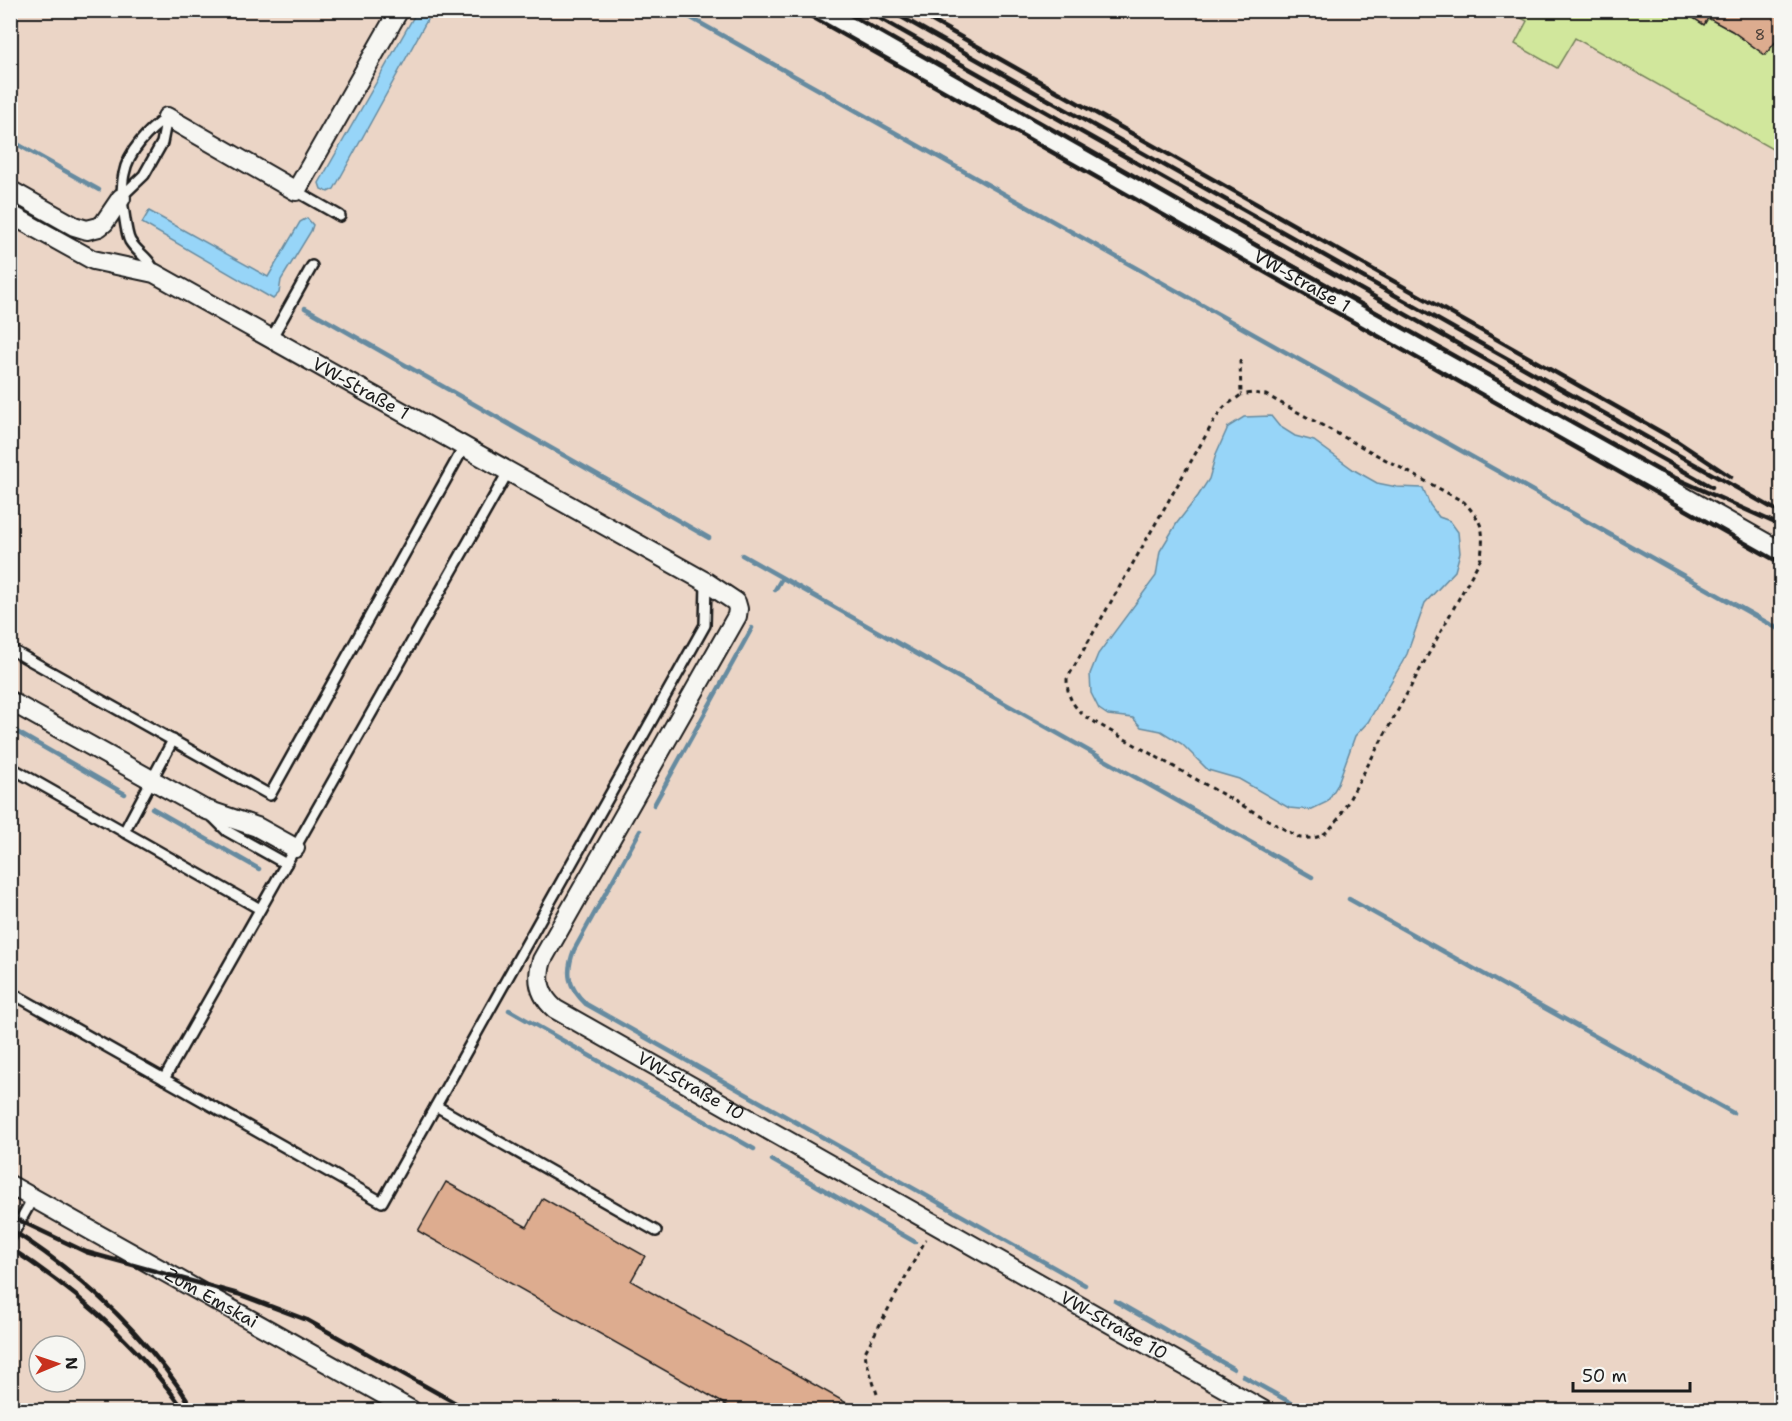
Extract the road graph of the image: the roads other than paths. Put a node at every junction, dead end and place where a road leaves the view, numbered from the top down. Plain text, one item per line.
1 (399, 10) edge
2 (821, 10) edge
3 (167, 117) junction
4 (10, 190) edge
5 (297, 192) junction
6 (120, 198) junction
7 (10, 214) edge
8 (340, 216) dead end
9 (312, 266) dead end
10 (154, 273) junction
11 (271, 339) junction
12 (464, 447) junction
13 (508, 472) junction
14 (1782, 552) edge
15 (706, 582) junction
16 (10, 649) edge
17 (10, 701) edge
18 (173, 740) junction
19 (10, 768) edge
20 (152, 780) junction
21 (204, 809) junction
22 (124, 832) junction
23 (295, 848) junction
24 (286, 864) junction
25 (260, 909) junction
26 (10, 992) edge
27 (164, 1079) junction
28 (436, 1106) junction
29 (10, 1185) edge
30 (33, 1198) junction
31 (656, 1231) dead end
32 (10, 1239) edge
33 (411, 1410) edge
34 (1263, 1410) edge

1 - 5 street
2 - 14 street, VW-Straße 1
3 - 5 street
3 - 6 lane
3 - 6 lane
4 - 6 street
5 - 8 lane
6 - 10 lane
7 - 10 street, VW-Straße 1
9 - 11 lane
10 - 11 street, VW-Straße 1
11 - 12 street, VW-Straße 1
12 - 13 street, VW-Straße 1
12 - 18 lane
13 - 15 street, VW-Straße 1
13 - 23 lane
15 - 28 lane
15 - 34 street, VW-Straße 10
16 - 18 lane
17 - 20 street
18 - 20 lane
19 - 22 lane
20 - 21 street
20 - 22 lane
21 - 23 street
21 - 24 lane
22 - 25 lane
23 - 24 lane
24 - 25 lane
25 - 27 lane
26 - 27 lane
27 - 28 lane
28 - 31 lane
29 - 30 street, Zum Emskai
30 - 32 lane
30 - 33 street, Zum Emskai

